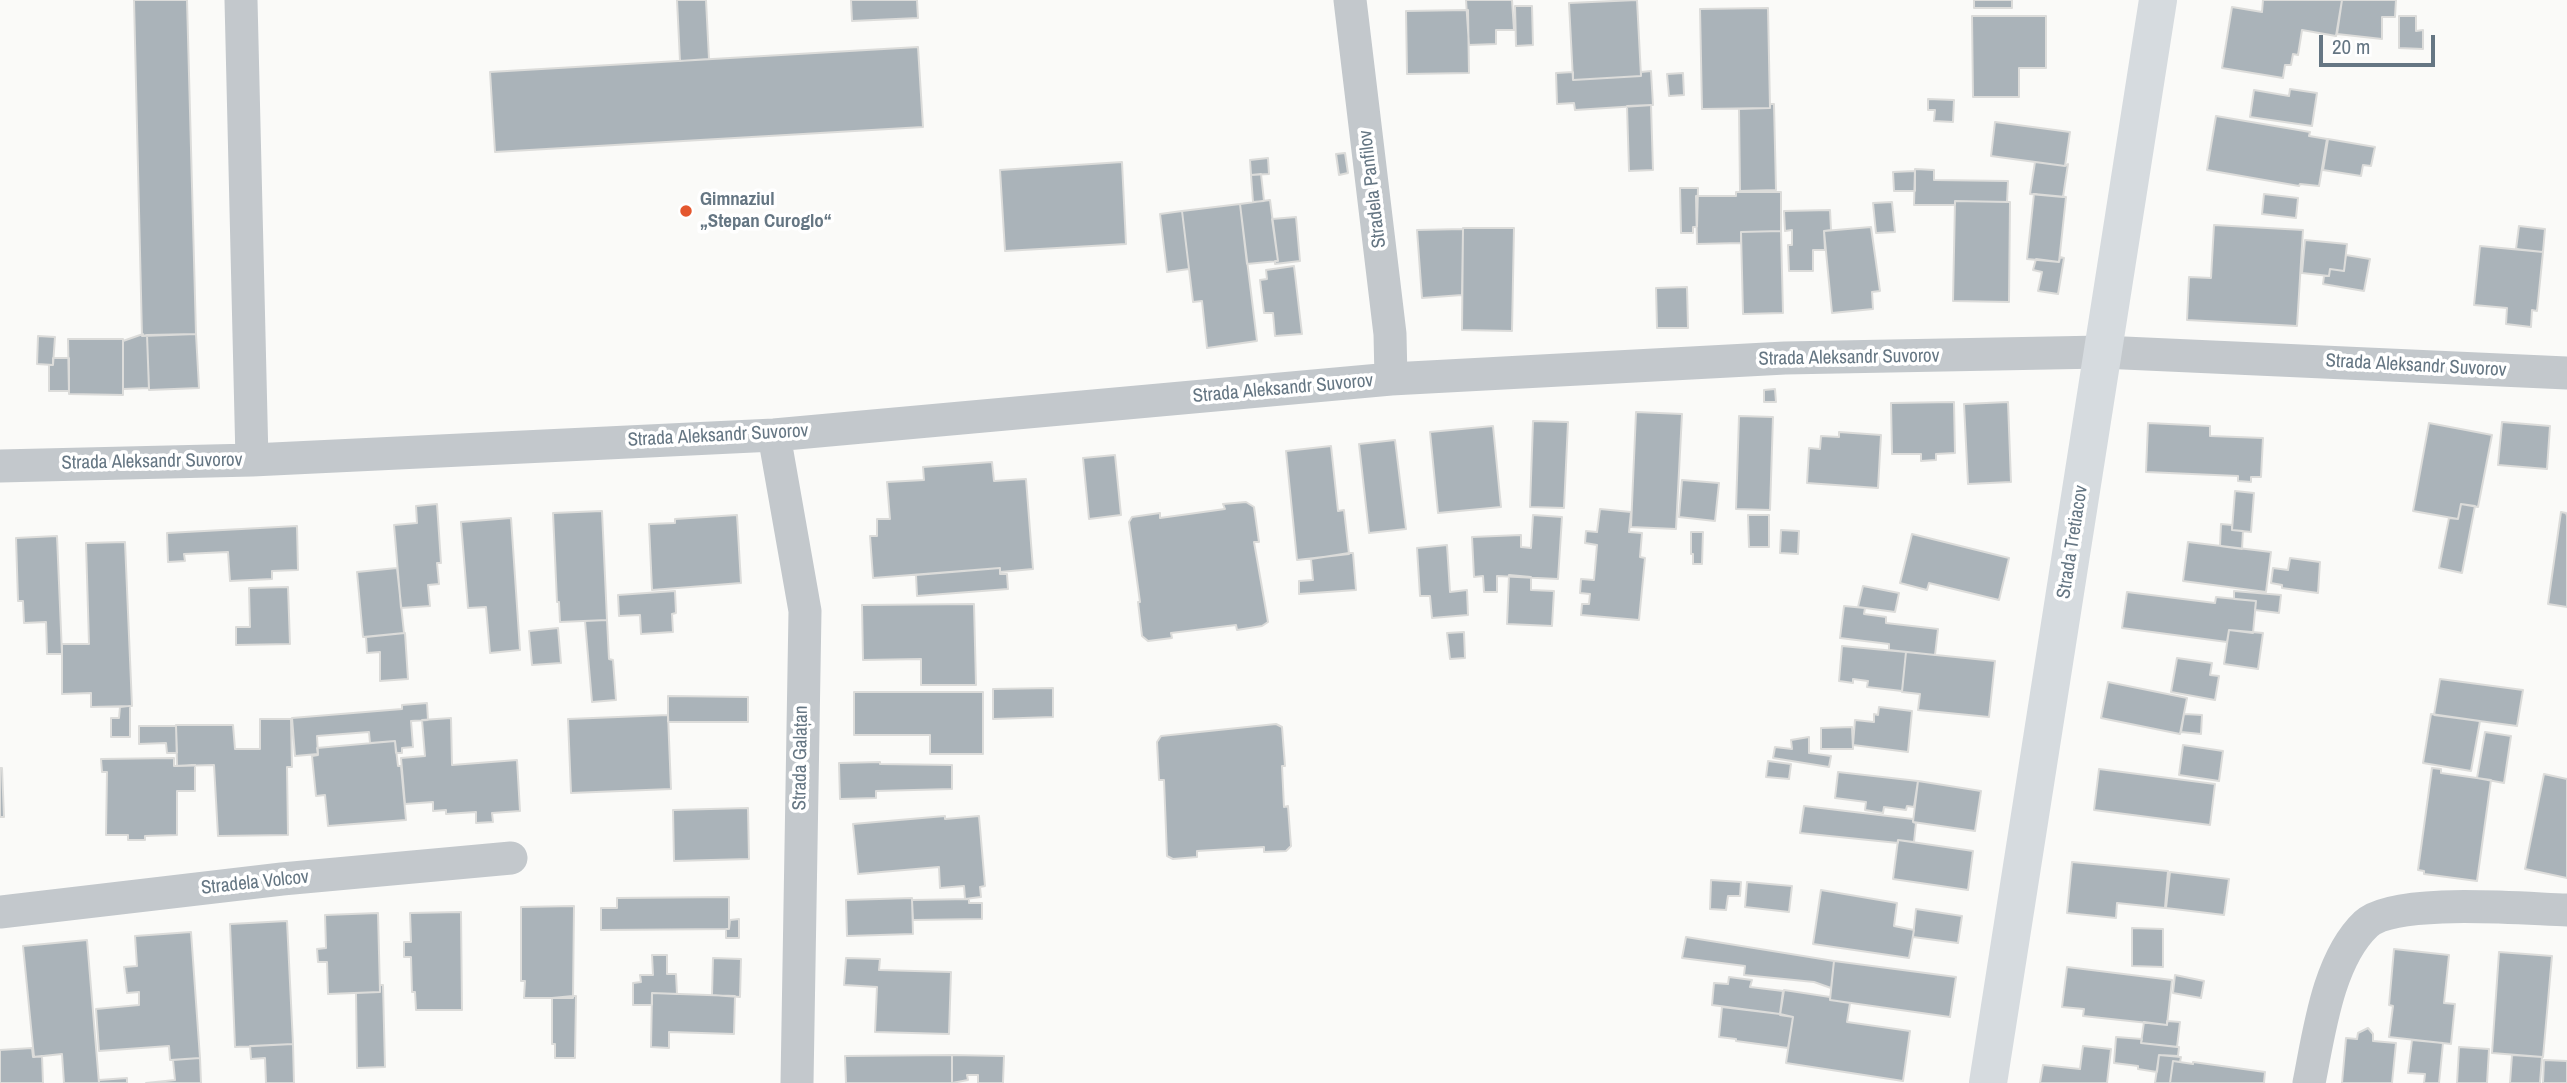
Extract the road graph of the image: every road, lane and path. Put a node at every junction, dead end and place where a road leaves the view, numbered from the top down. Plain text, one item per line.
1 (241, 0) edge
2 (1350, 0) edge
3 (2158, 0) edge
4 (2102, 352) junction
5 (2567, 373) edge
6 (1391, 379) junction
7 (774, 435) junction
8 (252, 460) junction
9 (0, 466) edge
10 (511, 858) dead end
11 (2567, 910) edge
12 (0, 912) edge
13 (797, 1083) edge
14 (1988, 1083) edge
15 (2309, 1083) edge

1 - 8 street
2 - 6 street, Stradela Panfilov
3 - 4 street, Strada Tretiacov
4 - 5 street, Strada Aleksandr Suvorov
4 - 6 street, Strada Aleksandr Suvorov
4 - 14 street, Strada Tretiacov
6 - 7 street, Strada Aleksandr Suvorov
7 - 8 street, Strada Aleksandr Suvorov
7 - 13 street, Strada Galațan
8 - 9 street, Strada Aleksandr Suvorov
10 - 12 street, Stradela Volcov
11 - 15 street

